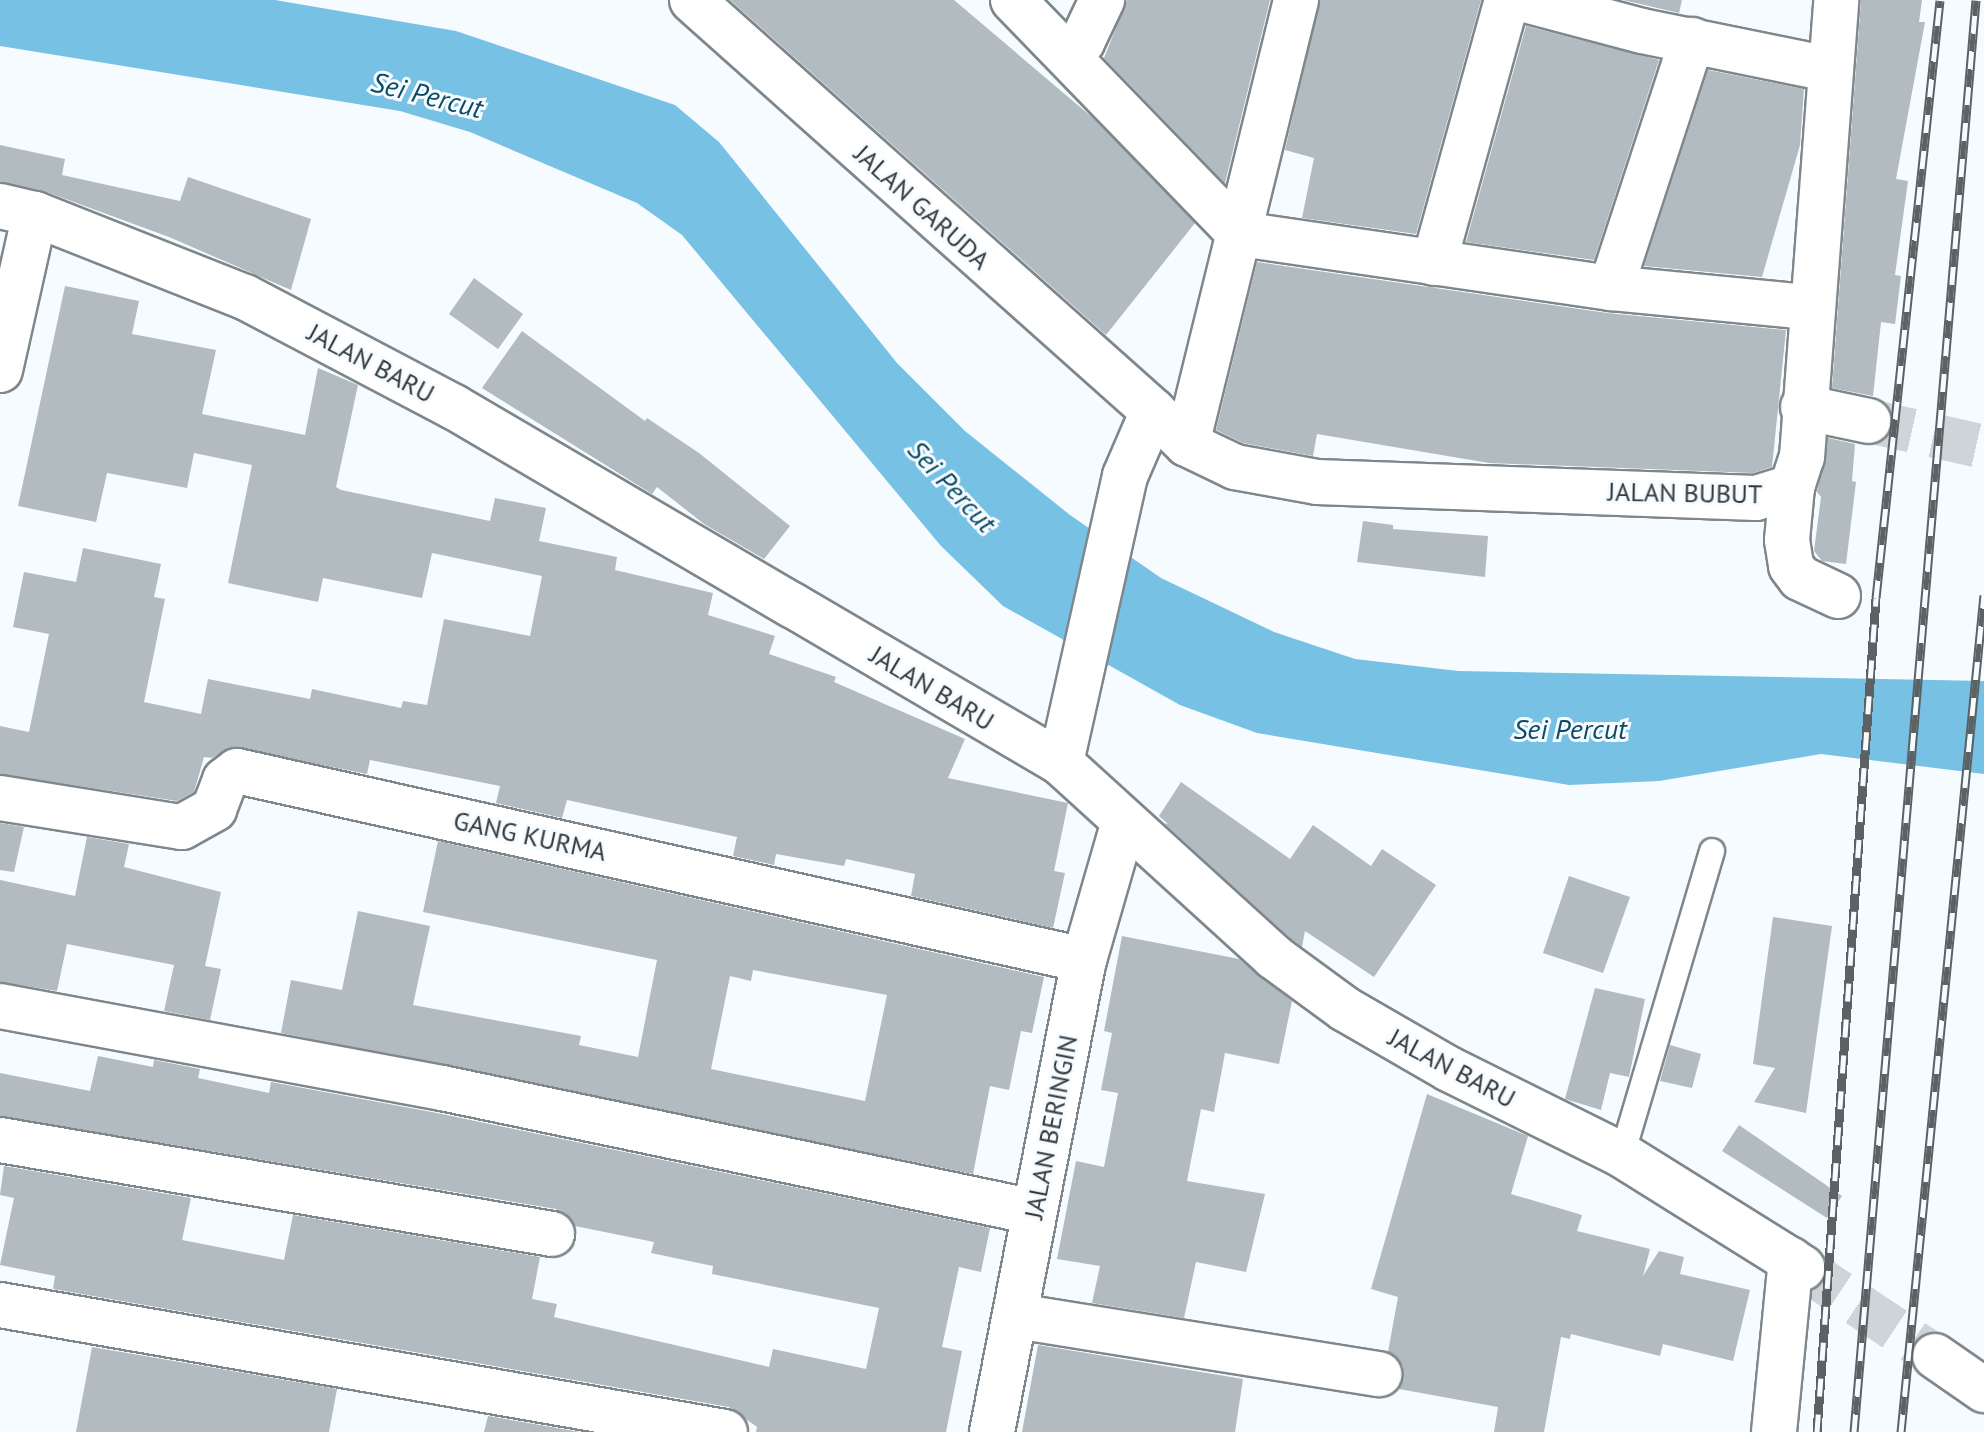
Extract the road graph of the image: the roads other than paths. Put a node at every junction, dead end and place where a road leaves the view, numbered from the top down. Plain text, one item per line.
1 (692, 0) edge
2 (1013, 0) edge
3 (1102, 0) edge
4 (1296, 0) edge
5 (1507, 0) edge
6 (1525, 0) edge
7 (1836, 0) edge
8 (1692, 40) junction
9 (1065, 50) junction
10 (1829, 69) junction
11 (17, 210) edge
12 (1240, 234) junction
13 (1434, 263) junction
14 (1611, 288) junction
15 (1810, 307) junction
16 (0, 370) edge
17 (1803, 407) junction
18 (1153, 411) junction
19 (1869, 421) tunnel mouth
20 (1187, 444) junction
21 (1792, 487) junction
22 (1838, 596) dead end
23 (1061, 763) junction
24 (0, 798) edge
25 (1123, 825) junction
26 (1712, 851) dead end
27 (1084, 960) junction
28 (0, 1006) edge
29 (0, 1140) edge
30 (1622, 1155) junction
31 (1034, 1212) junction
32 (552, 1234) dead end
33 (0, 1305) edge
34 (1016, 1316) junction
35 (1935, 1356) tunnel mouth
36 (1379, 1374) dead end
37 (1984, 1390) edge
38 (725, 1432) edge
39 (992, 1432) edge
40 (1774, 1432) edge

1 - 18 street, JALAN GARUDA
2 - 9 street
3 - 9 street
4 - 12 street
5 - 13 street
6 - 8 street
7 - 10 street, JALAN BUBUT
8 - 10 street
8 - 14 street
9 - 12 street
10 - 15 street, JALAN BUBUT
11 - 16 street
11 - 23 street, JALAN BARU
12 - 13 street
12 - 20 street
13 - 14 street
14 - 15 street
15 - 17 street, JALAN BUBUT
17 - 19 street
17 - 21 street, JALAN BUBUT
18 - 20 street, JALAN BUBUT
18 - 23 street
20 - 21 street, JALAN BUBUT
21 - 22 street
23 - 25 street, JALAN BARU
24 - 27 street, GANG KURMA
25 - 27 street, JALAN BERINGIN
25 - 30 street, JALAN BARU
26 - 30 lane
27 - 31 street, JALAN BERINGIN
28 - 31 street
29 - 32 street
30 - 40 street, JALAN BARU
31 - 34 street, JALAN BERINGIN
33 - 38 street
34 - 36 street
34 - 39 street, JALAN BERINGIN
35 - 37 street

